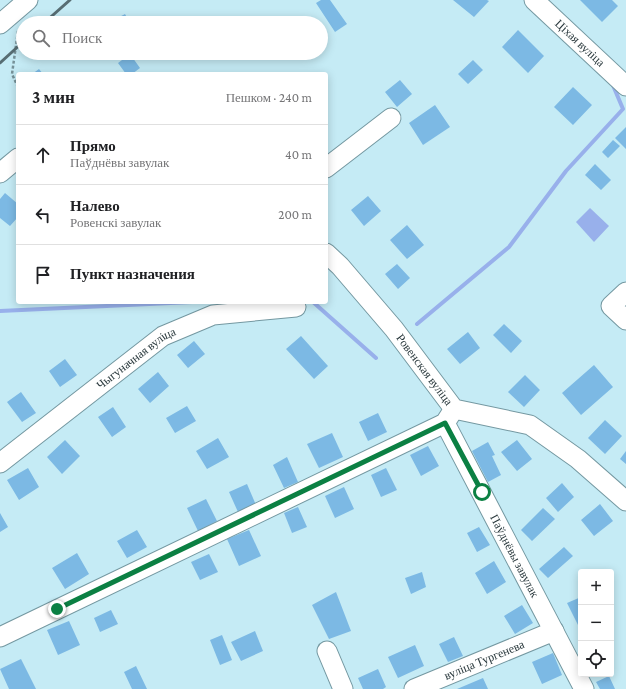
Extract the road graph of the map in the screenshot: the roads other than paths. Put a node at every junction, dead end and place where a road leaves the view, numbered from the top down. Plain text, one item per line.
1 (534, 0) edge
2 (24, 3) edge
3 (0, 24) edge
4 (626, 86) edge
5 (391, 118) dead end
6 (16, 160) edge
7 (328, 166) edge
8 (0, 173) edge
9 (328, 255) edge
10 (626, 292) edge
11 (296, 307) dead end
12 (626, 320) edge
13 (450, 416) junction
14 (0, 463) edge
15 (623, 491) edge
16 (554, 631) junction
17 (0, 637) edge
18 (327, 652) dead end
19 (343, 689) edge
20 (414, 689) edge
21 (584, 689) edge

1 - 4 street, Ціхая вуліца
2 - 3 street
5 - 7 street
6 - 8 street
9 - 13 street, Ровенская вуліца
10 - 12 street
11 - 14 street, Чыгуначная вуліца
13 - 15 street, Ровенская вуліца
13 - 16 street, Паўднёвы завулак
13 - 17 street
16 - 20 street, вуліца Тургенева
16 - 21 street, Паўднёвы завулак
18 - 19 street

